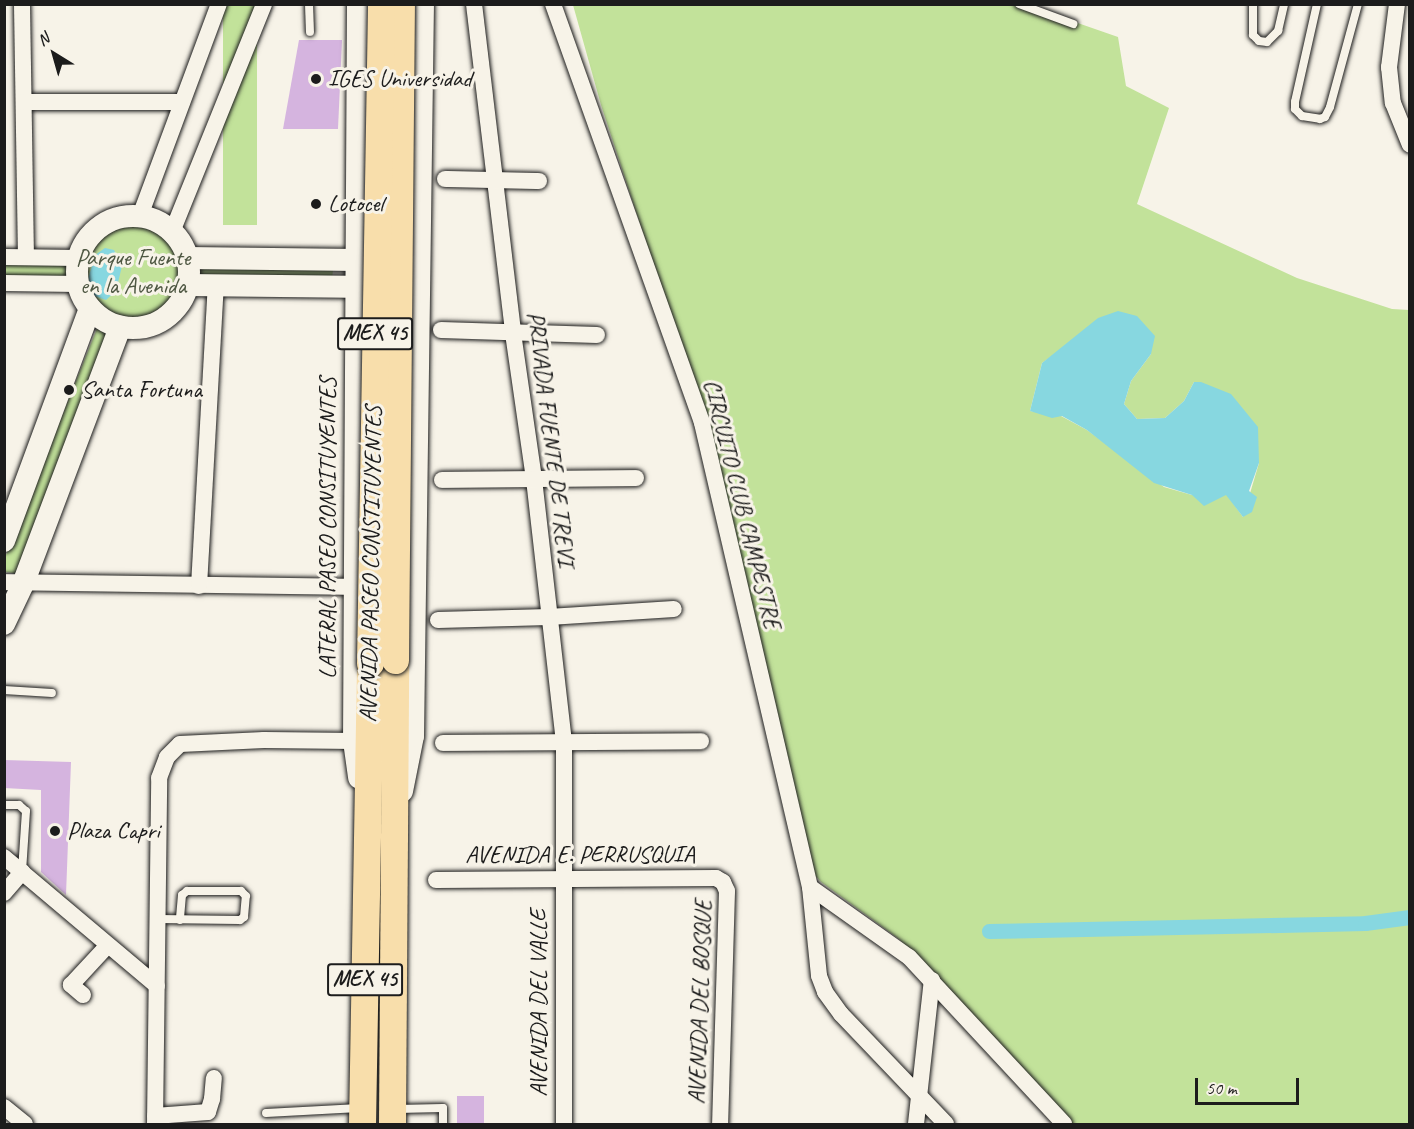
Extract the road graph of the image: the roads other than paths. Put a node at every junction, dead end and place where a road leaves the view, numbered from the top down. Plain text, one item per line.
1 (22, 4) edge
2 (219, 4) edge
3 (264, 4) edge
4 (309, 4) edge
5 (358, 4) edge
6 (381, 4) edge
7 (401, 4) edge
8 (423, 4) edge
9 (474, 4) edge
10 (553, 4) edge
11 (1019, 4) edge
12 (1253, 4) edge
13 (1284, 4) edge
14 (1317, 4) edge
15 (1358, 4) edge
16 (1397, 4) edge
17 (1073, 24) dead end
18 (310, 32) dead end
19 (24, 102) junction
20 (183, 102) junction
21 (1410, 145) edge
22 (445, 179) dead end
23 (496, 179) junction
24 (539, 182) dead end
25 (140, 216) junction
26 (172, 232) junction
27 (26, 256) junction
28 (4, 257) edge
29 (78, 258) junction
30 (187, 258) junction
31 (357, 260) junction
32 (4, 283) edge
33 (78, 284) junction
34 (187, 285) junction
35 (216, 286) junction
36 (356, 287) junction
37 (419, 288) junction
38 (90, 308) junction
39 (120, 327) junction
40 (441, 330) dead end
41 (513, 333) junction
42 (597, 335) dead end
43 (534, 478) junction
44 (636, 478) dead end
45 (442, 480) dead end
46 (4, 542) edge
47 (14, 583) edge
48 (199, 586) junction
49 (355, 586) junction
50 (674, 609) dead end
51 (549, 617) junction
52 (438, 620) dead end
53 (4, 624) edge
54 (382, 662) junction
55 (4, 690) edge
56 (52, 693) dead end
57 (354, 741) junction
58 (701, 741) dead end
59 (443, 743) dead end
60 (564, 744) junction
61 (4, 805) edge
62 (380, 838) junction
63 (4, 857) edge
64 (22, 873) junction
65 (436, 880) dead end
66 (562, 880) junction
67 (723, 882) joint
68 (810, 887) junction
69 (4, 893) edge
70 (158, 920) junction
71 (180, 920) junction
72 (108, 945) junction
73 (932, 980) junction
74 (157, 986) junction
75 (83, 994) dead end
76 (214, 1077) dead end
77 (920, 1096) junction
78 (4, 1107) edge
79 (266, 1113) dead end
80 (362, 1116) edge
81 (392, 1117) edge
82 (155, 1120) edge
83 (25, 1125) edge
84 (443, 1125) edge
85 (564, 1125) edge
86 (720, 1125) edge
87 (916, 1125) edge
88 (946, 1125) edge
89 (1064, 1125) edge

1 - 19 street
2 - 20 street
3 - 26 street
4 - 18 lane
5 - 31 main road, LATERAL PASEO CONSITUYENTES
6 - 54 highway, AVENIDA PASEO CONSTITUYENTES / MEX 45, bridge
7 - 54 highway, AVENIDA PASEO CONSTITUYENTES / MEX 45, bridge
8 - 37 main road
9 - 23 street, PRIVADA FUENTE DE TREVI
10 - 68 street, CIRCUITO CLUB CAMPESTRE
11 - 17 lane
12 - 13 lane
14 - 15 lane
16 - 21 street
19 - 20 street
19 - 27 street
20 - 25 street
22 - 23 street
23 - 24 street
23 - 41 street, PRIVADA FUENTE DE TREVI
25 - 26 main road
25 - 29 main road
26 - 30 main road
27 - 28 street
27 - 29 street
29 - 33 main road
30 - 31 main road
30 - 34 main road
31 - 36 main road, LATERAL PASEO CONSITUYENTES
32 - 33 street
33 - 38 main road
34 - 35 main road
34 - 39 main road
35 - 36 main road
35 - 48 street
36 - 37 main road
36 - 49 main road, LATERAL PASEO CONSITUYENTES
37 - 62 main road
38 - 39 main road
38 - 46 main road
39 - 47 main road
40 - 41 street
41 - 42 street
41 - 43 street, PRIVADA FUENTE DE TREVI
43 - 44 street
43 - 45 street
43 - 51 street, PRIVADA FUENTE DE TREVI
47 - 48 street
47 - 53 main road
48 - 49 street
49 - 57 main road, LATERAL PASEO CONSITUYENTES
50 - 51 street
51 - 52 street
51 - 60 street, PRIVADA FUENTE DE TREVI
54 - 62 highway, AVENIDA PASEO CONSTITUYENTES / MEX 45
55 - 56 lane
57 - 62 main road, LATERAL PASEO CONSITUYENTES
57 - 70 street
58 - 60 street
59 - 60 street
60 - 66 street, PRIVADA FUENTE DE TREVI
61 - 64 lane
62 - 80 highway, AVENIDA PASEO CONSTITUYENTES / MEX 45
62 - 81 highway, AVENIDA PASEO CONSTITUYENTES / MEX 45
63 - 64 street
64 - 69 street
64 - 72 street
65 - 66 street, AVENIDA E. PERRUSQUIA
66 - 67 street, AVENIDA E. PERRUSQUIA
66 - 85 street, AVENIDA DEL VALLE
67 - 86 street, AVENIDA DEL BOSQUE
68 - 73 street
68 - 77 street, CIRCUITO CLUB CAMPESTRE
70 - 71 lane
70 - 74 street
71 - 71 lane
72 - 74 street
72 - 75 street
73 - 77 street
73 - 89 street
74 - 82 street
76 - 82 street
77 - 87 street
77 - 88 street, CIRCUITO CLUB CAMPESTRE
78 - 83 street
79 - 80 lane
81 - 84 lane

